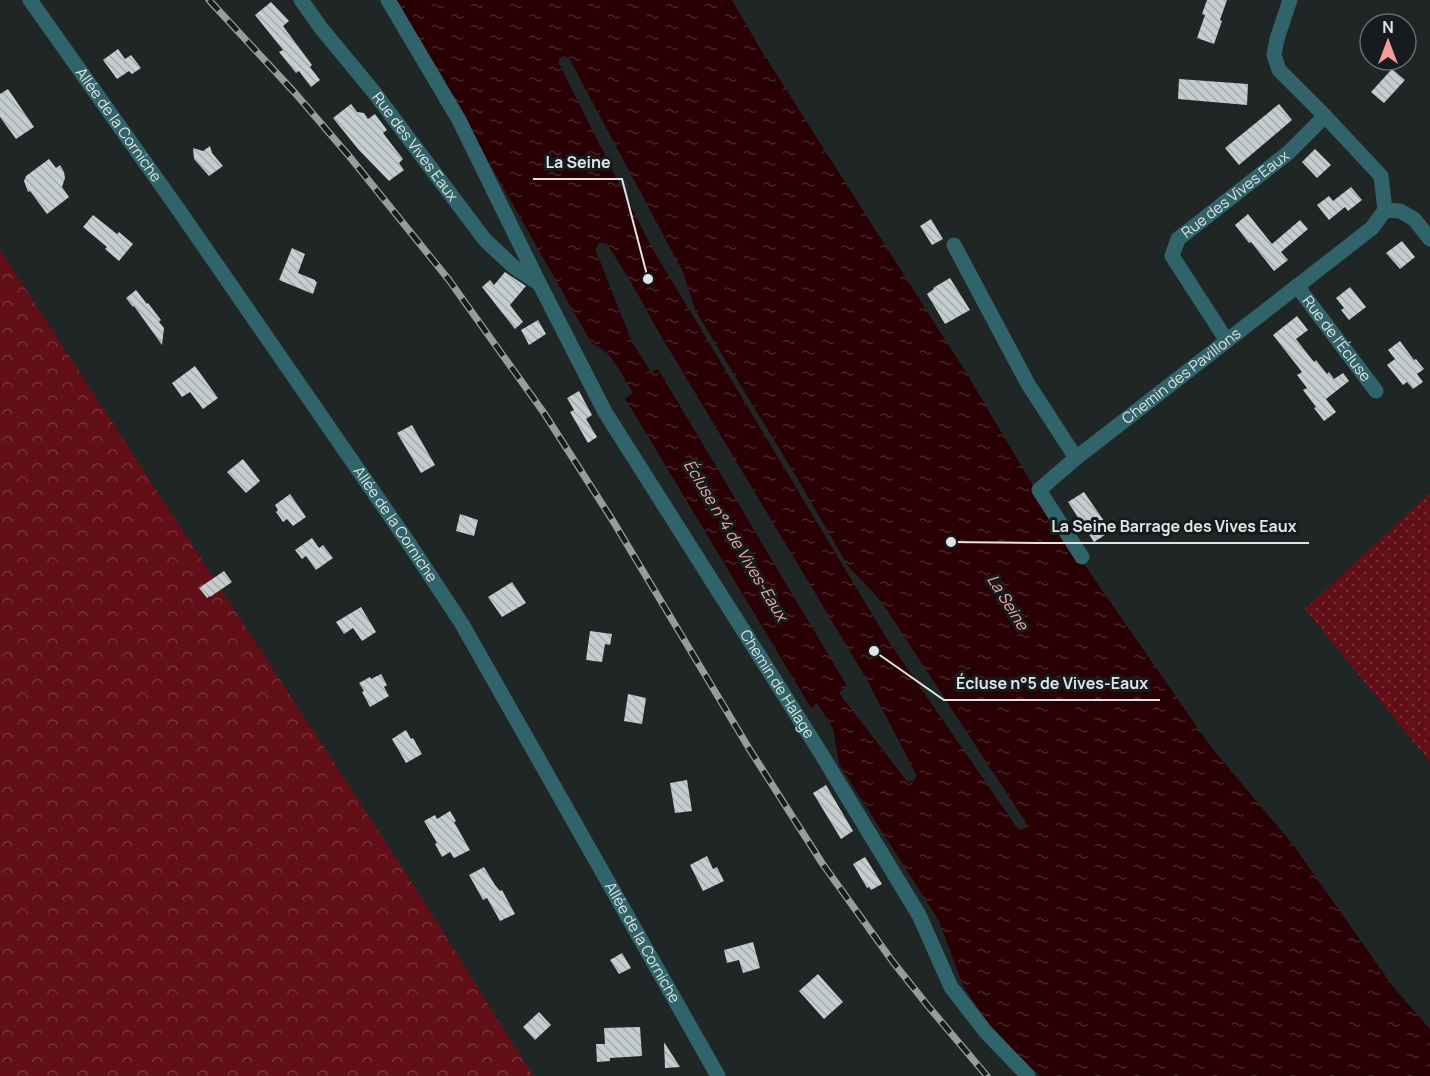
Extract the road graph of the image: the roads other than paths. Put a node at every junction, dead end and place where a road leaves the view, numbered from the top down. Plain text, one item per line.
1 (30, 0) edge
2 (301, 0) edge
3 (388, 0) edge
4 (1290, 0) edge
5 (1325, 116) junction
6 (1385, 210) junction
7 (1430, 239) edge
8 (954, 245) dead end
9 (539, 283) junction
10 (1297, 286) junction
11 (1227, 341) junction
12 (1376, 391) dead end
13 (1076, 458) junction
14 (1082, 557) dead end
15 (718, 1076) edge
16 (1028, 1076) edge

1 - 15 street, Allée de la Corniche
2 - 9 street, Rue des Vives Eaux
3 - 9 street, Chemin de Halage
4 - 5 street
5 - 6 street
5 - 11 street, Rue des Vives Eaux
6 - 7 street
6 - 10 street, Chemin des Pavillons
8 - 13 street
9 - 16 street, Chemin de Halage
10 - 11 street, Chemin des Pavillons
10 - 12 street, Rue de l'Écluse
11 - 13 street, Chemin des Pavillons
13 - 14 street, Chemin des Pavillons

